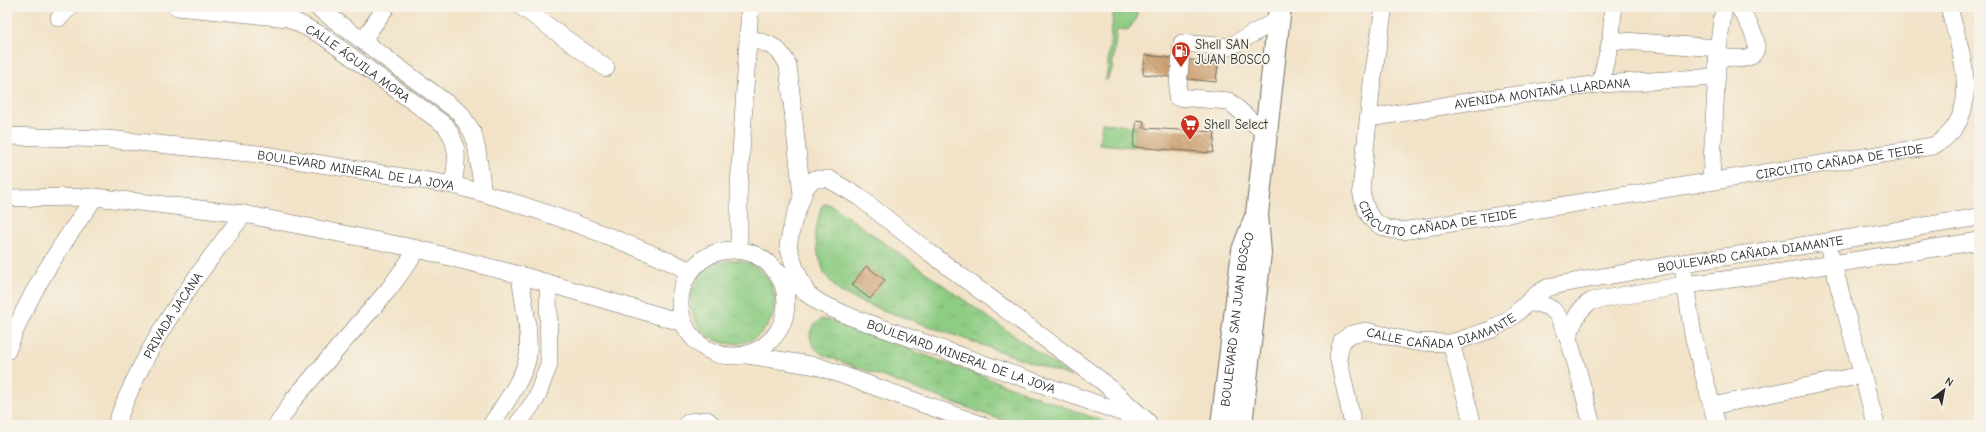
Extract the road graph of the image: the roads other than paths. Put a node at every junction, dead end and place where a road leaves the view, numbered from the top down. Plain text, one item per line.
1 (177, 7) edge
2 (317, 7) edge
3 (386, 7) edge
4 (522, 7) edge
5 (750, 7) edge
6 (1384, 7) edge
7 (1613, 7) edge
8 (1724, 7) edge
9 (1739, 7) edge
10 (1949, 7) edge
11 (292, 13) edge
12 (1279, 13) edge
13 (748, 38) junction
14 (363, 40) junction
15 (1611, 40) junction
16 (1718, 53) junction
17 (606, 68) dead end
18 (1716, 77) junction
19 (1600, 84) junction
20 (1370, 118) junction
21 (1266, 134) junction
22 (7, 136) edge
23 (1711, 182) junction
24 (452, 185) junction
25 (483, 193) junction
26 (802, 196) junction
27 (95, 197) junction
28 (7, 198) edge
29 (244, 214) junction
30 (1257, 214) junction
31 (1979, 217) edge
32 (1979, 241) edge
33 (1827, 242) junction
34 (418, 249) junction
35 (738, 251) junction
36 (1682, 263) junction
37 (1833, 264) junction
38 (775, 270) junction
39 (690, 271) junction
40 (520, 275) junction
41 (548, 283) junction
42 (1685, 285) junction
43 (807, 294) junction
44 (1528, 303) junction
45 (684, 323) junction
46 (1568, 338) junction
47 (1451, 343) junction
48 (7, 351) edge
49 (747, 355) junction
50 (1862, 375) junction
51 (1712, 406) junction
52 (1153, 424) edge
53 (116, 425) edge
54 (277, 425) edge
55 (491, 425) edge
56 (517, 425) edge
57 (686, 425) edge
58 (713, 425) edge
59 (982, 425) edge
60 (1222, 425) edge
61 (1241, 425) edge
62 (1353, 425) edge
63 (1473, 425) edge
64 (1592, 425) edge
65 (1717, 425) edge
66 (1876, 425) edge

1 - 11 street, CALLE ÁGUILA MORA
2 - 14 street, CALLE ÁGUILA MORA
3 - 14 street
4 - 17 street
5 - 13 street
6 - 20 street, CIRCUITO CAÑADA DE TEIDE
7 - 15 street
8 - 16 street
9 - 16 street
10 - 23 street, CIRCUITO CAÑADA DE TEIDE
11 - 24 street, CALLE ÁGUILA MORA
12 - 21 main road, BOULEVARD SAN JUAN BOSCO
12 - 21 street
13 - 26 street
13 - 35 street
14 - 25 street, CALLE ÁGUILA MORA
15 - 16 street
15 - 19 street
16 - 18 street
18 - 19 street, AVENIDA MONTAÑA LLARDANA
18 - 23 street
19 - 20 street, AVENIDA MONTAÑA LLARDANA
20 - 23 street, CIRCUITO CAÑADA DE TEIDE
21 - 30 main road, BOULEVARD SAN JUAN BOSCO
22 - 24 street, BOULEVARD MINERAL DE LA JOYA
24 - 25 street, BOULEVARD MINERAL DE LA JOYA
25 - 39 street, BOULEVARD MINERAL DE LA JOYA
26 - 43 street
26 - 52 street
27 - 28 street
27 - 29 street
27 - 48 street
29 - 34 street
29 - 53 street, PRIVADA JACANA
30 - 60 main road, BOULEVARD SAN JUAN BOSCO
30 - 61 main road, BOULEVARD SAN JUAN BOSCO
31 - 33 street, BOULEVARD CAÑADA DIAMANTE
32 - 37 street, BOULEVARD CAÑADA DIAMANTE
33 - 36 street, BOULEVARD CAÑADA DIAMANTE
33 - 37 street
34 - 40 street
34 - 54 street
35 - 38 street
35 - 39 street
36 - 42 street
36 - 44 street, BOULEVARD CAÑADA DIAMANTE
37 - 42 street, BOULEVARD CAÑADA DIAMANTE
37 - 50 street
38 - 43 street, BOULEVARD MINERAL DE LA JOYA
38 - 49 street
39 - 45 street
40 - 41 street
40 - 55 street
41 - 45 street
41 - 56 street
42 - 46 street, BOULEVARD CAÑADA DIAMANTE
42 - 51 street
43 - 52 street, BOULEVARD MINERAL DE LA JOYA
44 - 46 street
44 - 47 street, CALLE CAÑADA DIAMANTE
45 - 49 street
46 - 64 street
47 - 62 street, CALLE CAÑADA DIAMANTE
47 - 63 street
49 - 59 street
50 - 51 street
50 - 66 street
51 - 65 street
57 - 58 street

